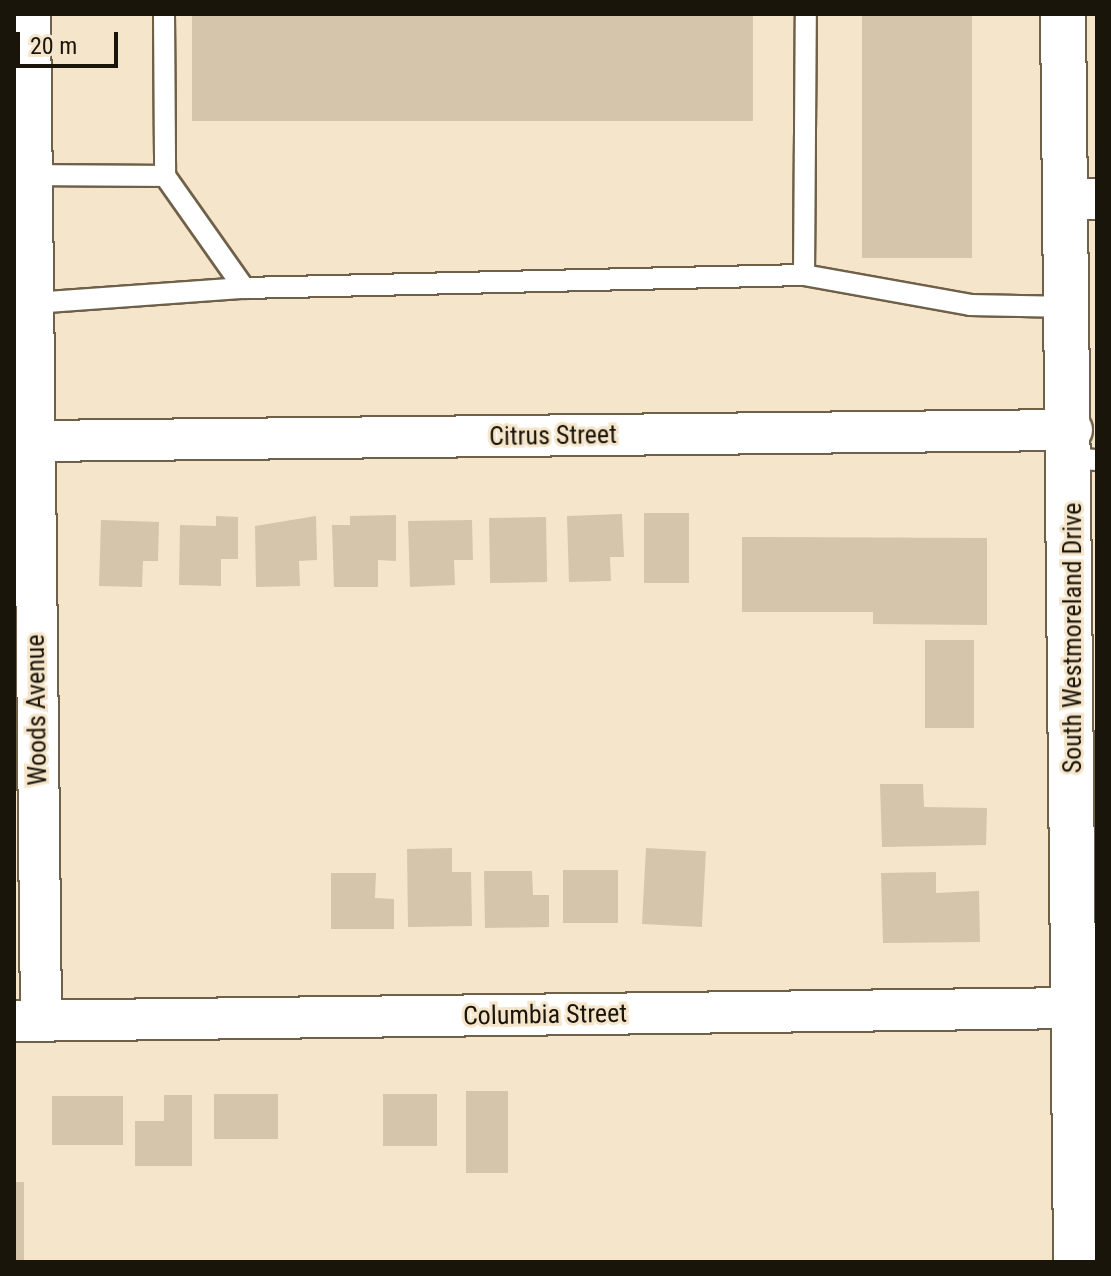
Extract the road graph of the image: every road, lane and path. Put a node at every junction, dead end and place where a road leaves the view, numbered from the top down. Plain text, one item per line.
1 (30, 14) edge
2 (164, 14) edge
3 (806, 14) edge
4 (1063, 14) edge
5 (165, 176) junction
6 (26, 198) edge
7 (1081, 199) edge
8 (804, 275) junction
9 (244, 288) junction
10 (33, 303) junction
11 (1070, 307) junction
12 (34, 441) junction
13 (1081, 449) edge
14 (1086, 720) edge
15 (1075, 1008) junction
16 (27, 1021) edge
17 (1076, 1262) edge

1 - 6 street, Woods Avenue
2 - 5 lane
3 - 8 lane
4 - 7 street, South Westmoreland Drive
5 - 6 lane
5 - 9 lane
6 - 10 street, Woods Avenue
7 - 11 street, South Westmoreland Drive
8 - 9 lane
8 - 11 lane
9 - 10 lane
10 - 12 street, Woods Avenue
11 - 13 street, South Westmoreland Drive
12 - 13 street, Citrus Street
12 - 16 street, Woods Avenue
13 - 14 street, South Westmoreland Drive
14 - 15 street, South Westmoreland Drive
15 - 16 street, Columbia Street
15 - 17 street, South Westmoreland Drive

